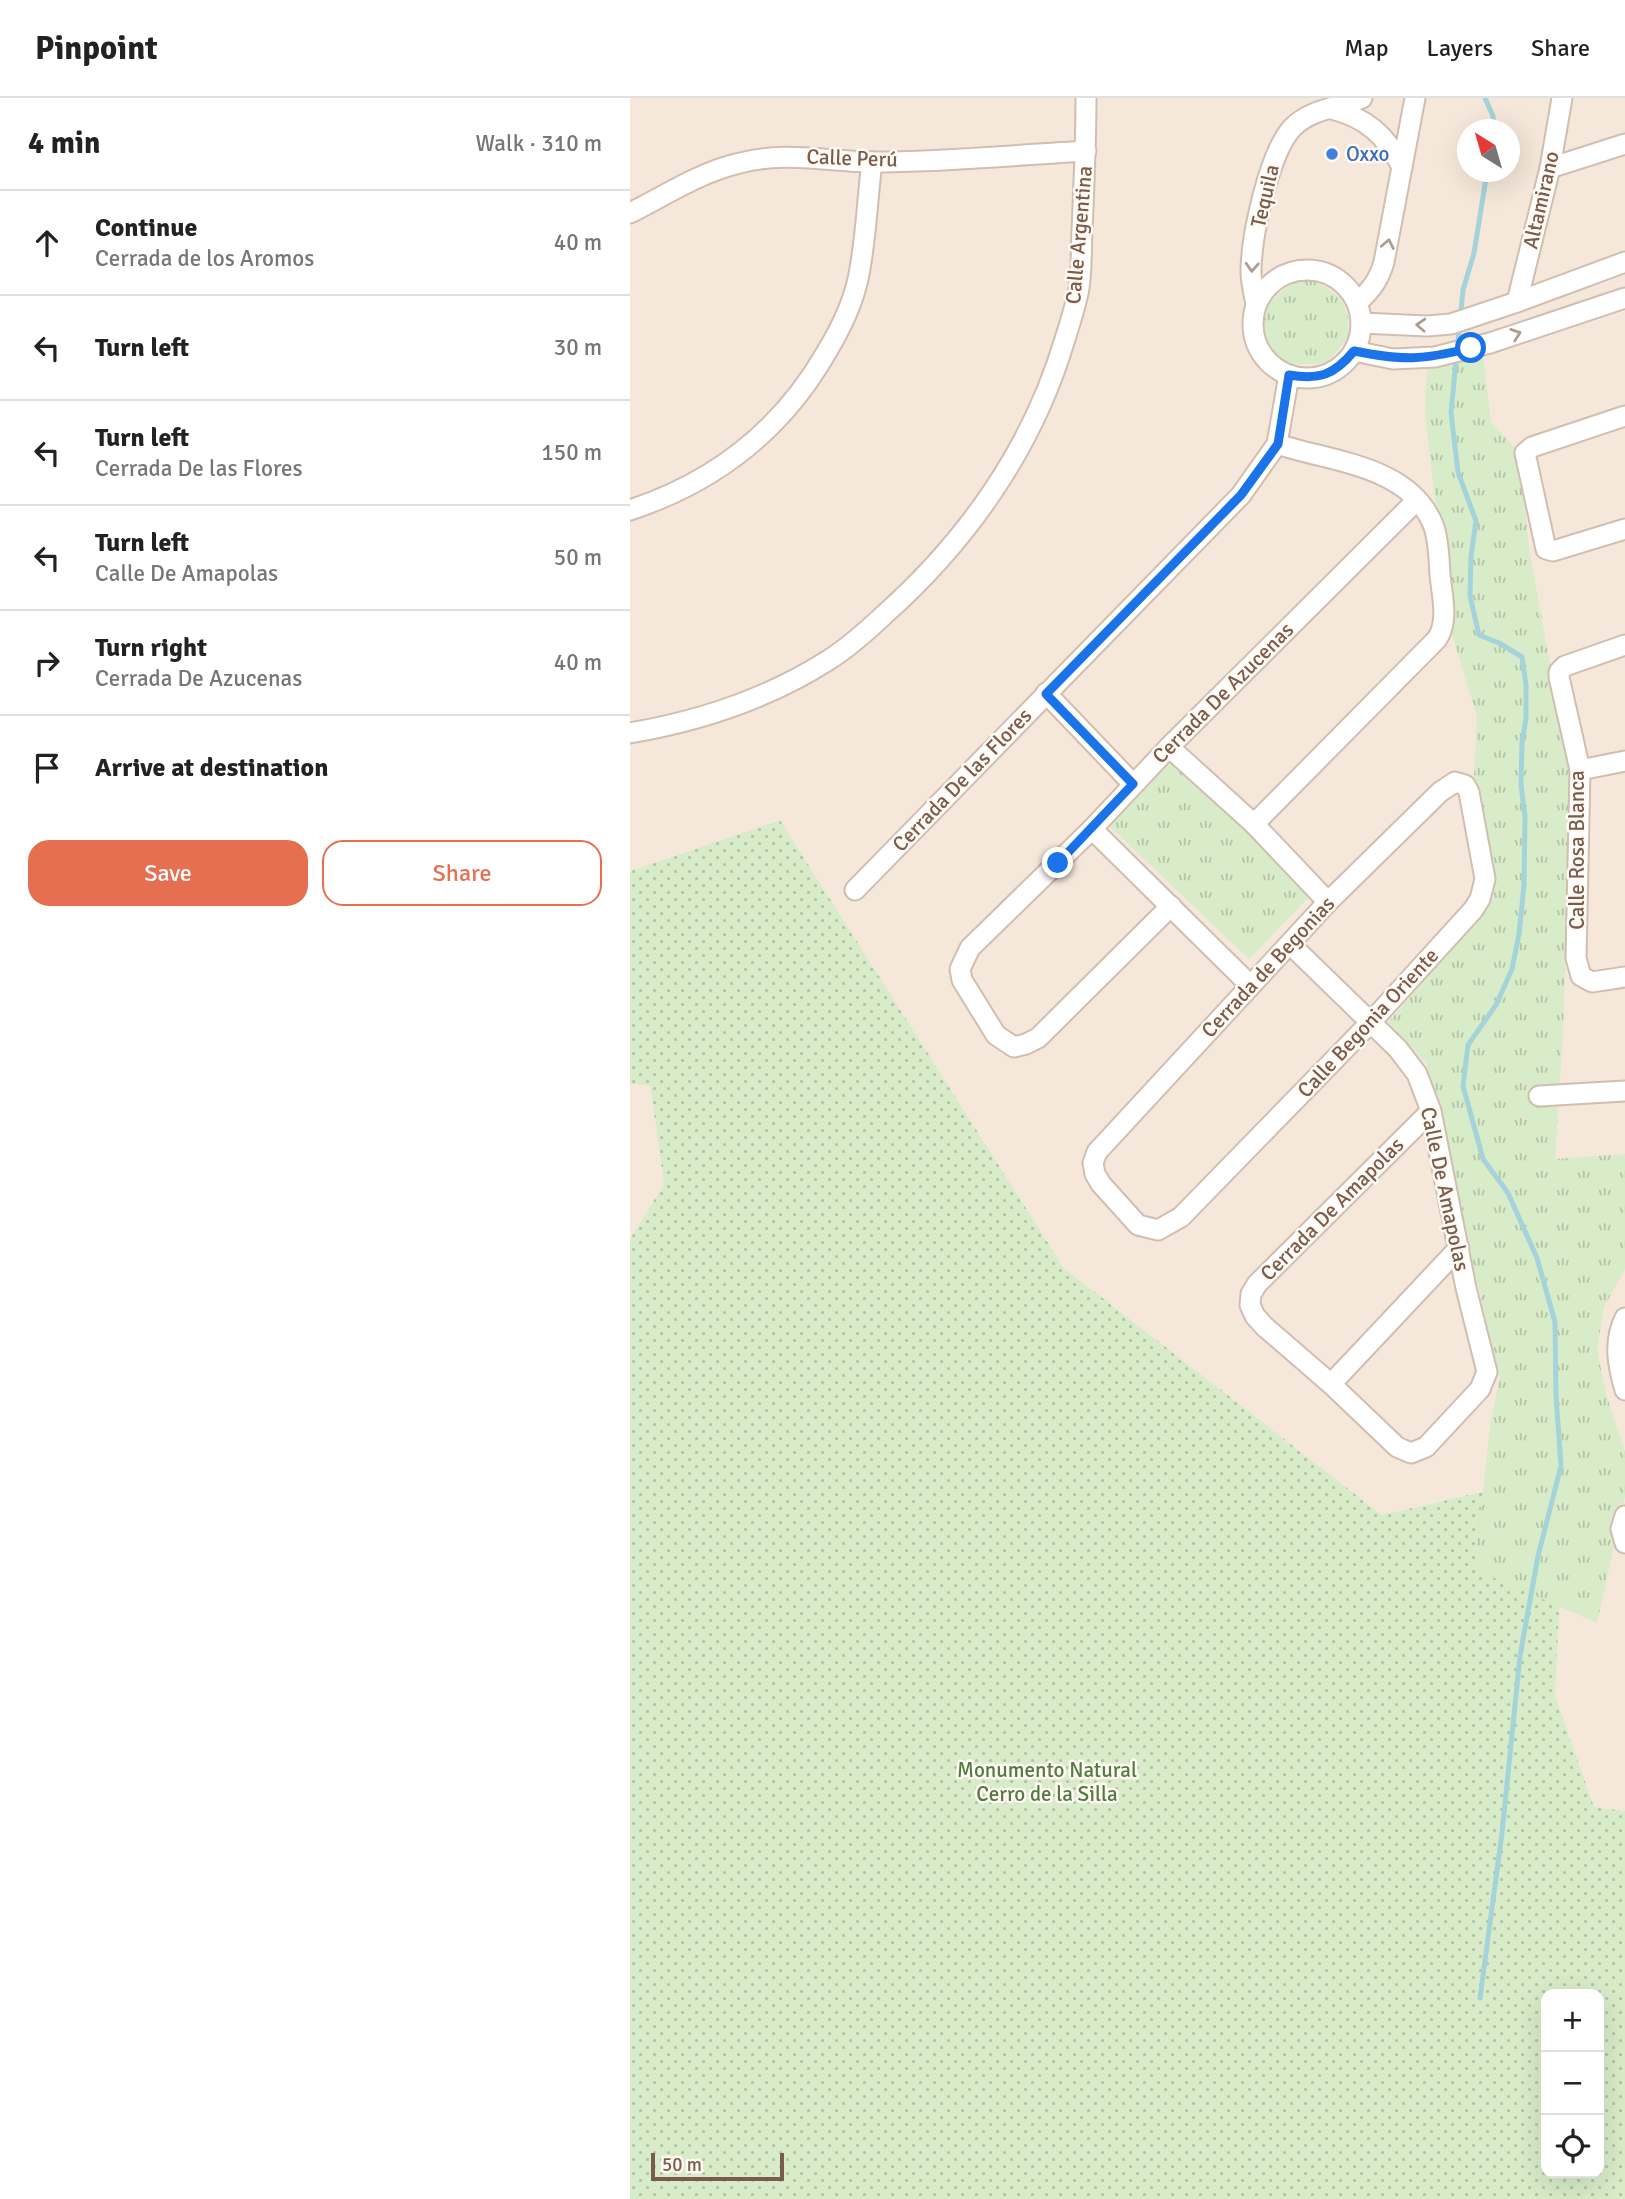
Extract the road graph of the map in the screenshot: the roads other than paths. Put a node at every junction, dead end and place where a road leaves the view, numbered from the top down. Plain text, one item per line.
1 (1086, 98) edge
2 (1362, 98) edge
3 (1415, 98) edge
4 (1562, 98) edge
5 (1331, 109) junction
6 (1625, 144) edge
7 (1086, 151) junction
8 (872, 162) junction
9 (1402, 167) junction
10 (1550, 168) junction
11 (630, 214) edge
12 (1625, 262) edge
13 (1625, 298) edge
14 (1517, 302) junction
15 (1357, 303) junction
16 (1256, 304) junction
17 (1361, 323) junction
18 (1354, 351) junction
19 (1289, 375) junction
20 (1625, 416) edge
21 (1278, 444) junction
22 (1417, 500) junction
23 (630, 510) edge
24 (1625, 529) edge
25 (1625, 645) edge
26 (1046, 694) junction
27 (630, 733) edge
28 (1169, 747) junction
29 (1625, 761) edge
30 (1580, 770) junction
31 (1455, 782) joint
32 (1133, 784) junction
33 (1254, 824) junction
34 (1093, 829) junction
35 (855, 890) dead end
36 (1328, 902) junction
37 (1171, 906) junction
38 (1290, 944) junction
39 (1625, 977) edge
40 (1250, 985) junction
41 (1371, 1022) junction
42 (1625, 1091) edge
43 (1539, 1096) dead end
44 (1431, 1111) junction
45 (1158, 1230) joint
46 (1459, 1248) junction
47 (1625, 1318) edge
48 (1331, 1384) junction
49 (1625, 1390) edge
50 (1411, 1453) joint
51 (1625, 1516) edge
52 (1625, 1543) edge

1 - 7 street, Calle Argentina
2 - 5 street, Tequila
3 - 9 street
4 - 10 street, Altamirano
5 - 9 street
5 -> 16 street, Tequila
6 - 10 street
7 - 8 street, Calle Perú
7 - 27 street, Calle Argentina
8 - 11 street, Calle Perú
8 - 23 street
15 -> 9 street
10 - 14 street, Altamirano
12 - 14 street
18 -> 13 street
14 -> 17 street
15 - 16 street
15 - 17 street
16 - 19 street
17 - 18 street
18 - 19 street
19 - 21 street, Cerrada De las Flores
20 - 24 street
21 - 22 street
21 - 26 street, Cerrada De las Flores
22 - 28 street, Cerrada De Azucenas
22 - 33 street
25 - 30 street, Calle Rosa Blanca
26 - 32 street
26 - 35 street, Cerrada De las Flores
28 - 32 street, Cerrada De Azucenas
28 - 33 street
29 - 30 street
30 - 39 street, Calle Rosa Blanca
31 - 36 street, Cerrada de Begonias
31 - 41 street, Calle Begonia Oriente
32 - 34 street, Cerrada De Azucenas
33 - 36 street
34 - 37 street
34 - 37 street, Cerrada De Azucenas
36 - 38 street, Cerrada de Begonias
37 - 40 street
38 - 40 street, Cerrada de Begonias
38 - 41 street, Calle De Amapolas
40 - 45 street, Cerrada de Begonias
41 - 44 street, Calle De Amapolas
41 - 45 street, Calle Begonia Oriente
42 - 43 street
44 - 46 street, Calle De Amapolas
44 - 48 street, Cerrada De Amapolas
46 - 48 street
46 - 50 street, Calle De Amapolas
47 - 49 street
48 - 50 street, Cerrada De Amapolas
51 - 52 street

